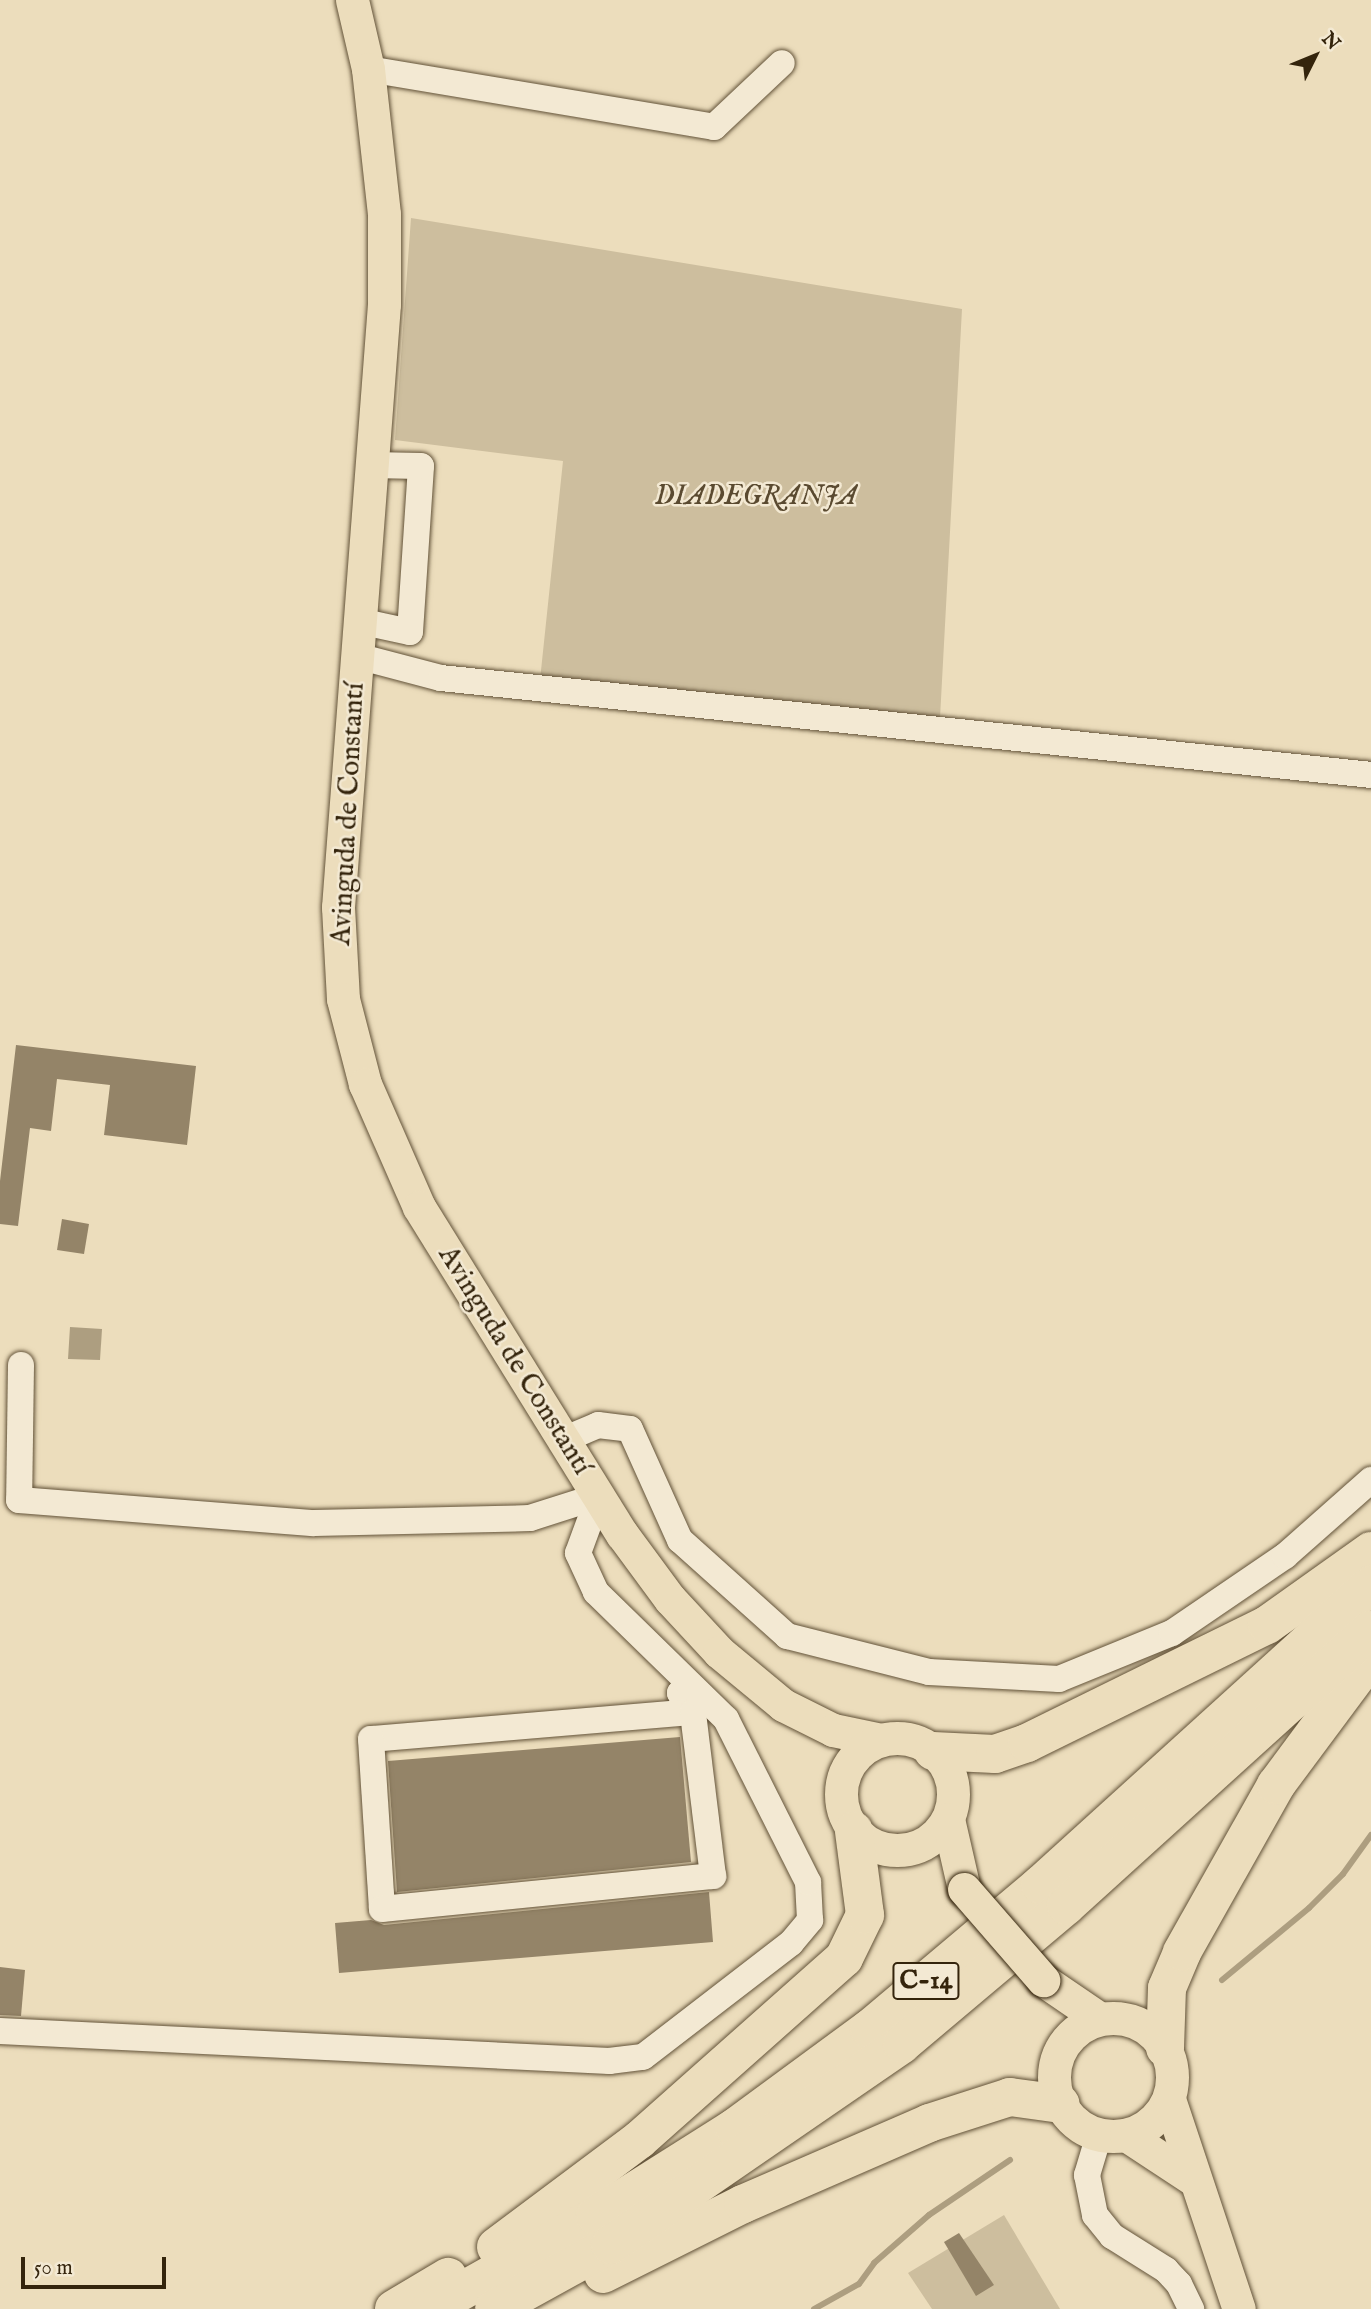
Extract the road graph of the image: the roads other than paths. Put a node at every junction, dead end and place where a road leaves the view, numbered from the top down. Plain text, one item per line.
1 (352, 0) edge
2 (782, 62) dead end
3 (368, 69) junction
4 (372, 465) junction
5 (359, 621) junction
6 (357, 656) junction
7 (1371, 775) edge
8 (21, 1365) dead end
9 (563, 1440) junction
10 (1371, 1480) edge
11 (599, 1496) junction
12 (1371, 1551) edge
13 (1371, 1585) edge
14 (1371, 1629) edge
15 (1371, 1657) edge
16 (689, 1683) junction
17 (783, 1705) junction
18 (693, 1712) junction
19 (881, 1740) junction
20 (933, 1751) junction
21 (841, 1790) junction
22 (948, 1819) junction
23 (854, 1831) junction
24 (904, 1851) junction
25 (964, 1889) junction
26 (1043, 1980) junction
27 (1100, 2019) junction
28 (0, 2031) edge
29 (1065, 2043) junction
30 (1165, 2048) junction
31 (1169, 2099) junction
32 (1061, 2104) junction
33 (1113, 2135) junction
34 (1193, 2179) junction
35 (394, 2309) edge
36 (430, 2309) edge
37 (494, 2309) edge
38 (535, 2309) edge
39 (1191, 2309) edge
40 (1239, 2309) edge

1 - 3 main road, Avinguda de Constantí
2 - 3 street
3 - 4 main road, Avinguda de Constantí
4 - 5 main road, Avinguda de Constantí
4 - 5 street
5 - 6 main road, Avinguda de Constantí
6 - 7 street
6 - 9 main road, Avinguda de Constantí
8 - 11 street
9 - 10 street
9 - 11 main road, Avinguda de Constantí
11 - 16 street
11 - 17 main road, Avinguda de Constantí
12 - 20 highway
13 - 36 highway, C-14
14 - 37 highway, C-14
15 - 30 highway
16 - 18 street
16 - 28 street
17 - 19 main road
17 - 21 main road
18 - 18 street
19 - 20 main road
19 - 21 main road
20 - 22 main road
21 - 23 main road
22 - 24 main road
22 - 25 main road
23 - 24 main road
23 - 35 highway
24 - 25 main road
25 - 26 main road, bridge
26 - 27 main road
26 - 29 main road
27 - 29 main road
27 - 30 main road
29 - 32 main road
30 - 31 main road
31 - 33 main road
31 - 34 main road
32 - 33 main road
32 - 38 highway
33 - 34 main road
33 - 39 street
34 - 40 main road

